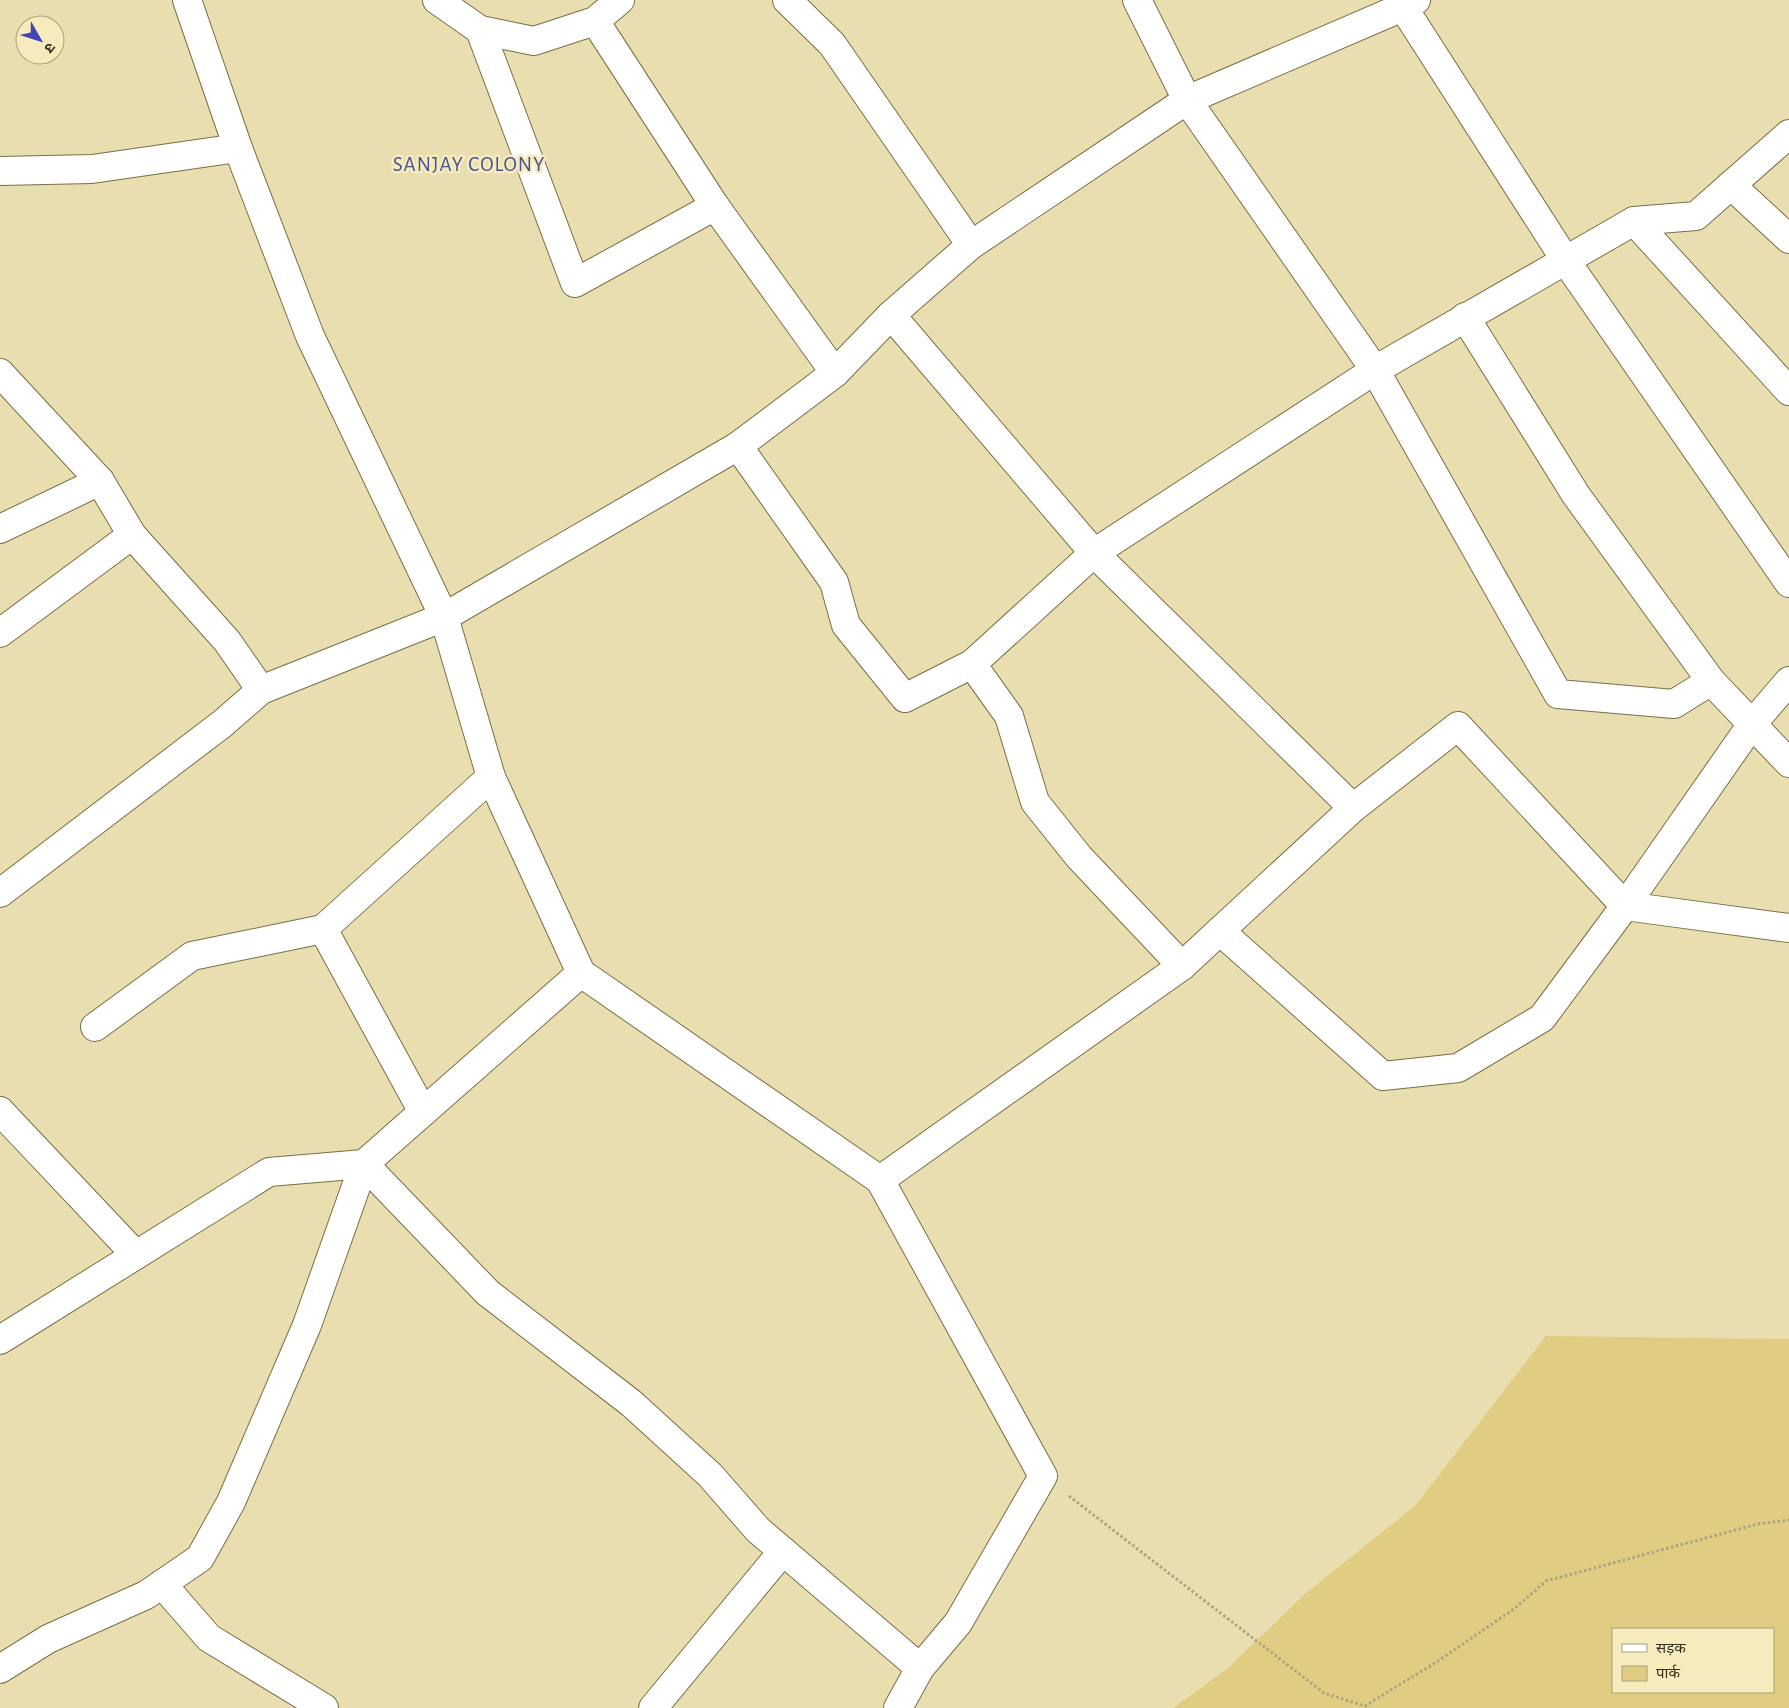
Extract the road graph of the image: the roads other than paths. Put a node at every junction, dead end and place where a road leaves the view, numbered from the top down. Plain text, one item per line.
1 (187, 0) edge
2 (437, 0) edge
3 (620, 0) edge
4 (787, 0) edge
5 (1137, 0) edge
6 (1410, 4) edge
7 (595, 22) junction
8 (480, 30) junction
9 (1188, 100) junction
10 (1789, 134) edge
11 (238, 148) junction
12 (0, 171) edge
13 (1731, 185) junction
14 (716, 206) junction
15 (1634, 221) junction
16 (1789, 239) edge
17 (971, 245) junction
18 (1566, 261) junction
19 (891, 315) junction
20 (1465, 317) junction
21 (1375, 370) junction
22 (0, 372) edge
23 (835, 373) junction
24 (1789, 391) edge
25 (738, 446) junction
26 (100, 481) junction
27 (0, 529) edge
28 (132, 535) junction
29 (1094, 553) junction
30 (1789, 583) edge
31 (444, 617) junction
32 (0, 633) edge
33 (972, 664) junction
34 (1711, 681) junction
35 (1789, 681) edge
36 (261, 690) junction
37 (1752, 724) junction
38 (1789, 763) edge
39 (491, 777) junction
40 (1353, 808) junction
41 (0, 893) edge
42 (1626, 906) junction
43 (1789, 928) edge
44 (323, 929) junction
45 (1220, 931) junction
46 (1182, 966) junction
47 (581, 973) junction
48 (95, 1026) dead end
49 (0, 1111) edge
50 (423, 1112) junction
51 (364, 1164) junction
52 (880, 1180) junction
53 (136, 1255) junction
54 (0, 1340) edge
55 (783, 1551) junction
56 (162, 1584) junction
57 (920, 1668) junction
58 (0, 1669) edge
59 (324, 1708) edge
60 (653, 1708) edge
61 (898, 1708) edge

1 - 11 street
2 - 8 street
3 - 7 street
4 - 17 street
5 - 9 street
6 - 9 street
6 - 18 street
7 - 8 street
7 - 14 street
8 - 14 street
9 - 17 street
9 - 21 street
10 - 13 street
11 - 12 street
11 - 31 street
13 - 15 street
13 - 16 street
14 - 23 street
15 - 18 street
15 - 24 street
17 - 19 street
18 - 20 street
18 - 30 street
19 - 23 street
19 - 29 street
20 - 21 street
20 - 34 street
21 - 29 street
21 - 34 street
22 - 26 street
23 - 25 street
25 - 31 street
25 - 33 street
26 - 27 street
26 - 28 street
28 - 32 street
28 - 36 street
29 - 33 street
29 - 40 street
31 - 36 street
31 - 39 street
33 - 46 street
34 - 37 street
35 - 37 street
36 - 41 street
37 - 38 street
37 - 42 street
39 - 44 street
39 - 47 street
40 - 42 street
40 - 45 street
42 - 43 street
42 - 45 street
44 - 48 street
44 - 50 street
45 - 46 street
46 - 52 street
47 - 50 street
47 - 52 street
49 - 53 street
50 - 51 street
51 - 53 street
51 - 55 street
51 - 56 street
52 - 57 street
53 - 54 street
55 - 57 street
55 - 60 street
56 - 58 street
56 - 59 street
57 - 61 street

